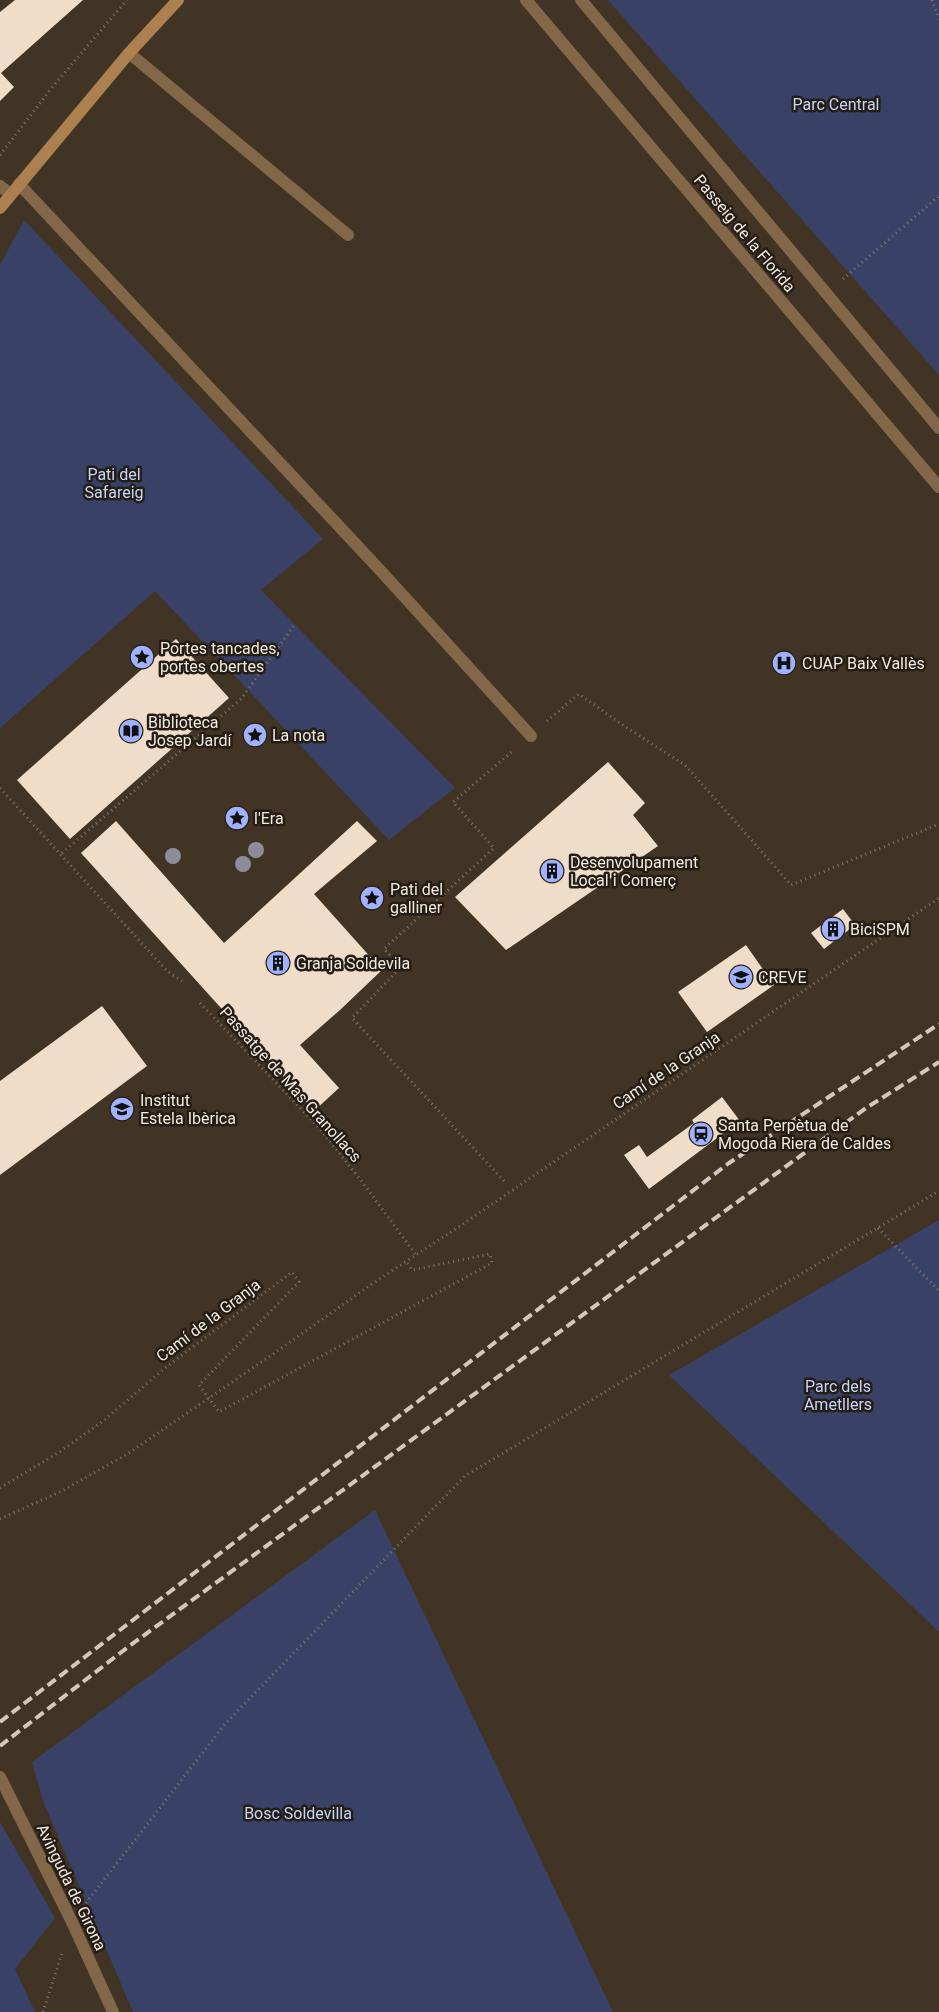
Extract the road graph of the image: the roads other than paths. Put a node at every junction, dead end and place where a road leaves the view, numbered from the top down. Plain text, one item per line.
1 (178, 0) edge
2 (526, 0) edge
3 (581, 0) edge
4 (129, 53) junction
5 (19, 184) junction
6 (0, 186) edge
7 (10, 194) junction
8 (0, 208) edge
9 (348, 235) dead end
10 (939, 428) edge
11 (939, 487) edge
12 (531, 736) road end
13 (0, 1777) edge
14 (113, 2012) edge

1 - 4 main road
2 - 11 street, Passeig de la Florida
3 - 10 street, Passeig de la Florida
4 - 5 main road
4 - 9 street
5 - 7 main road
5 - 12 street
6 - 7 street
7 - 8 main road
13 - 14 street, Avinguda de Girona

